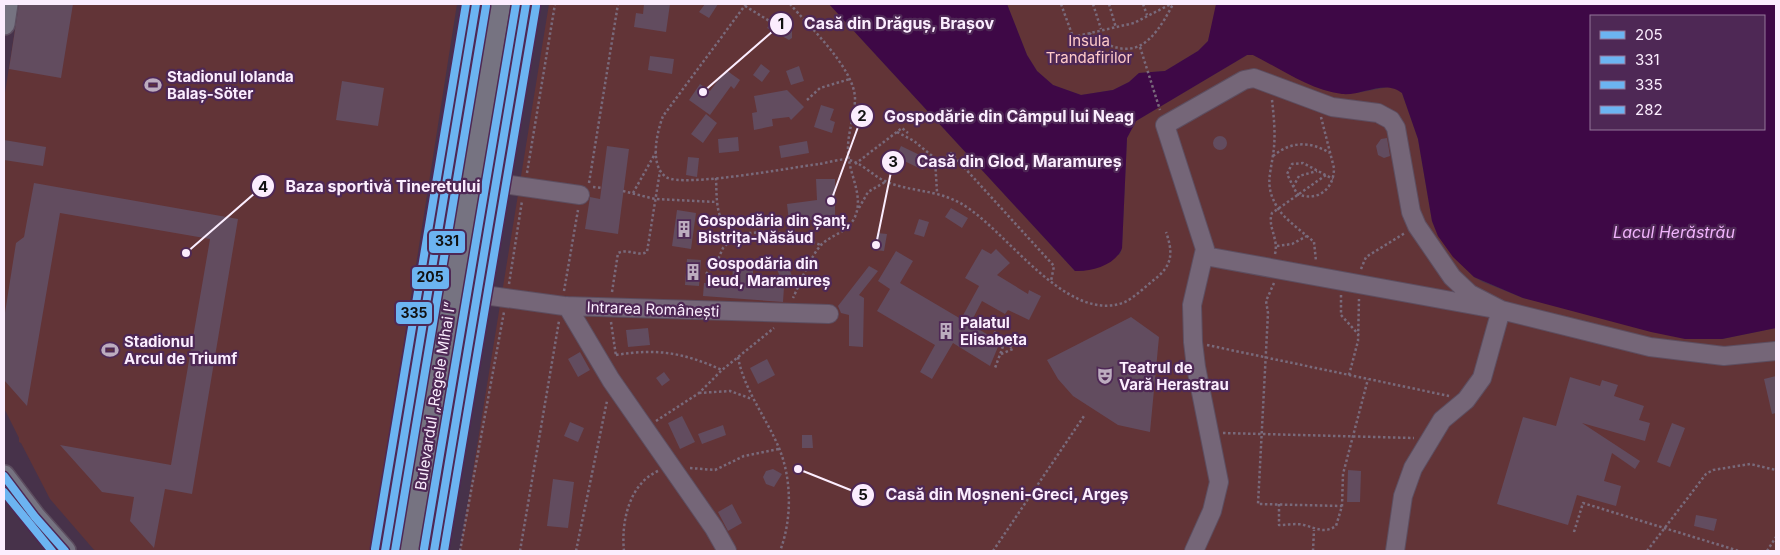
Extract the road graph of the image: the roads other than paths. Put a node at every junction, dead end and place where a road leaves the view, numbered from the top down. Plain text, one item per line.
1 (7, 4) edge
2 (476, 4) edge
3 (500, 4) edge
4 (526, 4) edge
5 (4, 24) edge
6 (496, 183) junction
7 (580, 195) road end
8 (1205, 256) junction
9 (477, 294) junction
10 (564, 306) junction
11 (1501, 310) junction
12 (829, 314) dead end
13 (1776, 351) edge
14 (4, 464) edge
15 (6, 484) edge
16 (65, 551) edge
17 (385, 551) edge
18 (410, 551) edge
19 (434, 551) edge
20 (727, 551) edge
21 (1194, 551) edge
22 (1395, 551) edge

1 - 5 main road
2 - 17 main road, Bulevardul „Regele Mihai I”
3 - 18 main road, Bulevardul „Regele Mihai I”
4 - 6 main road, Bulevardul „Regele Mihai I”
6 - 7 street
6 - 9 main road, Bulevardul „Regele Mihai I”
8 - 11 street
8 - 11 street
8 - 21 street
9 - 10 street, Intrarea Românești
9 - 19 main road, Bulevardul „Regele Mihai I”
10 - 12 street, Intrarea Românești
10 - 20 street
11 - 13 street
11 - 22 street
14 - 15 main road
15 - 16 main road

